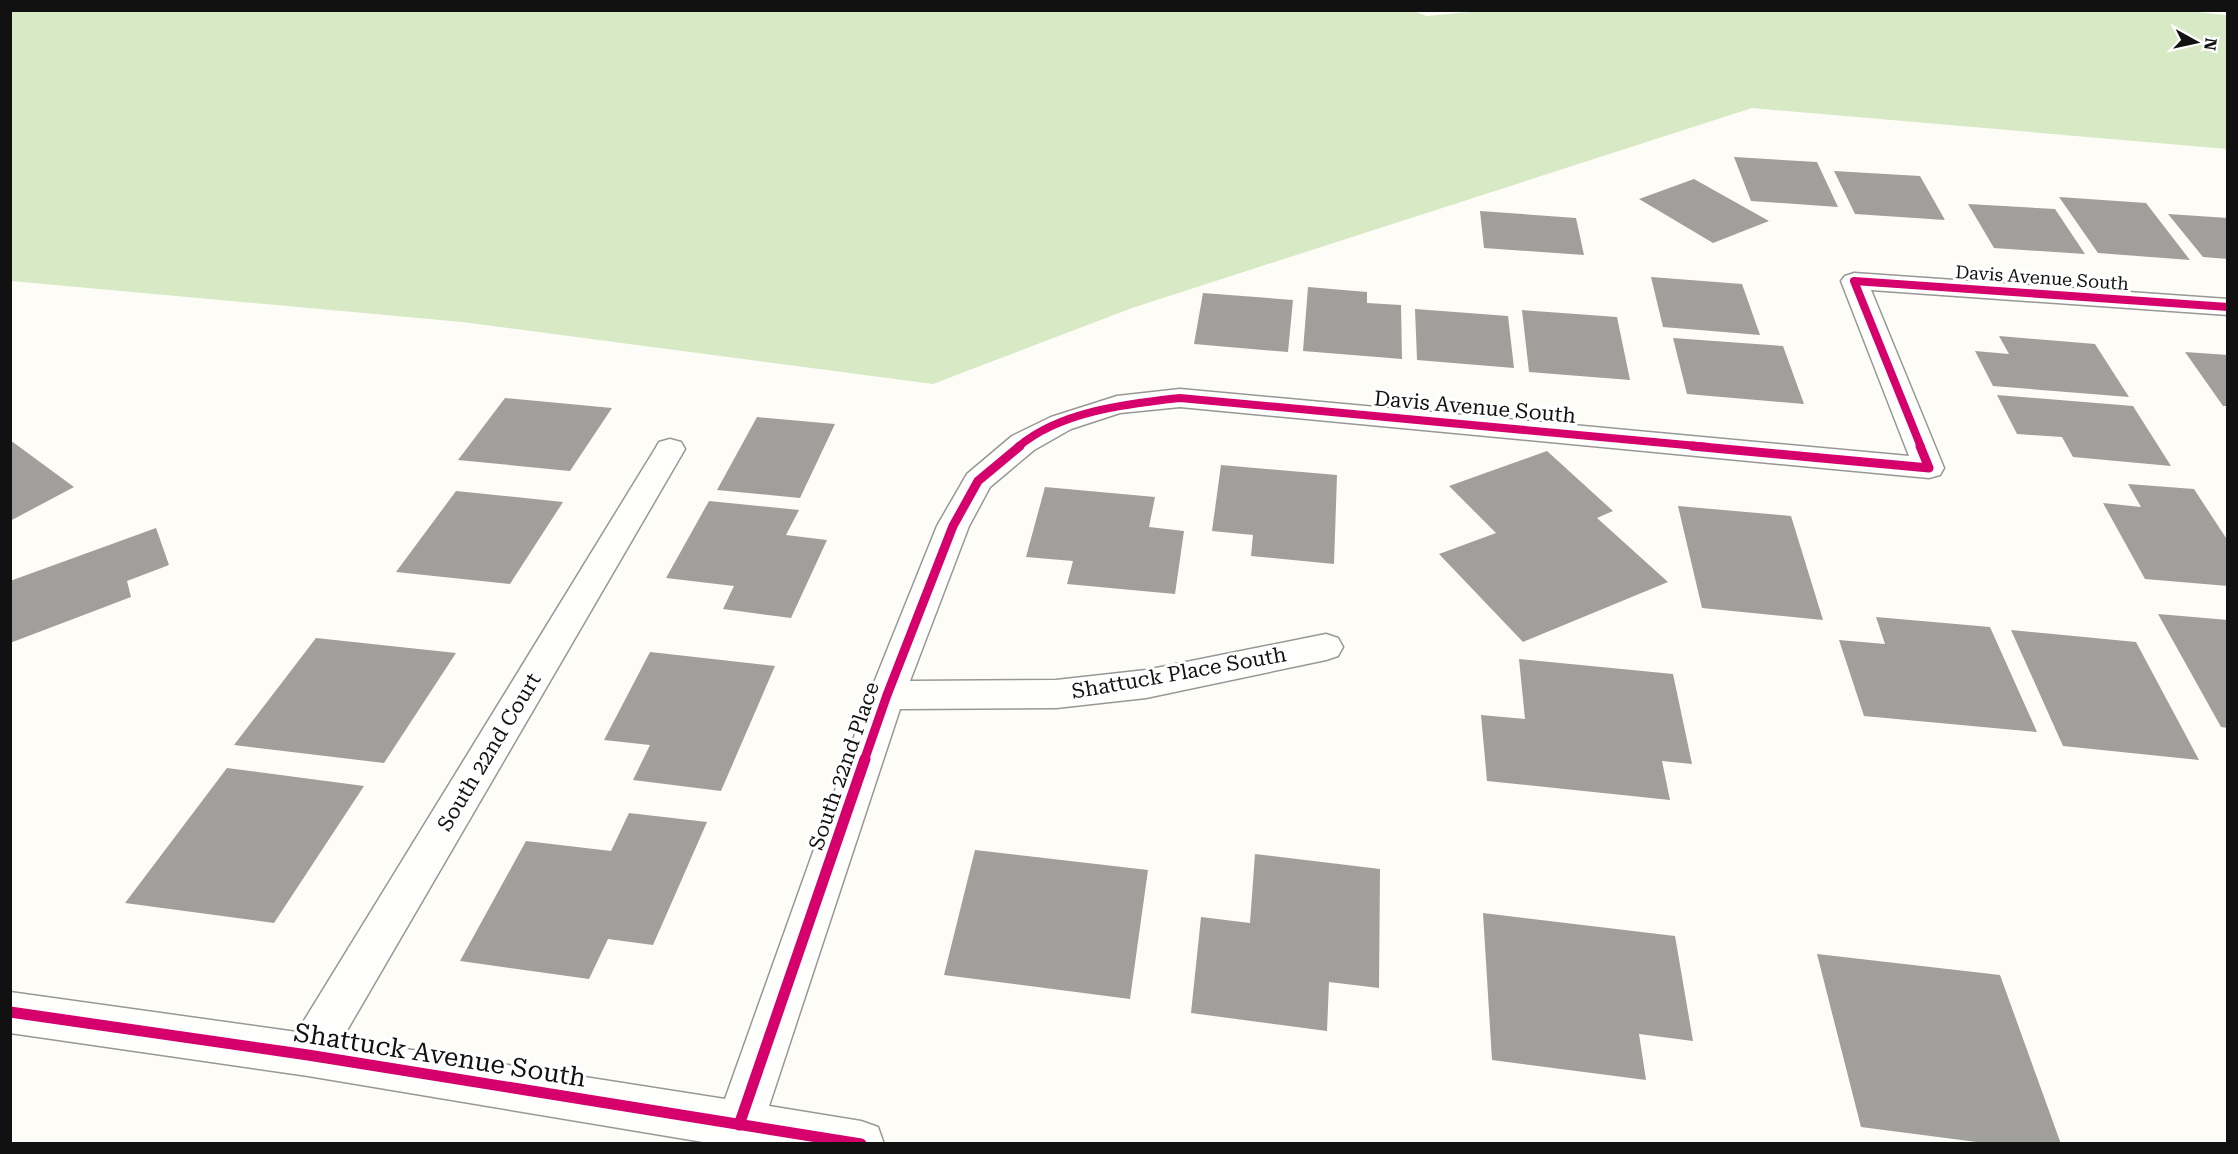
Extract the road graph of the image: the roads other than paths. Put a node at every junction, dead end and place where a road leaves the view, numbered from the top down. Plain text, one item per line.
1 (2228, 307) edge
2 (1023, 443) joint
3 (670, 449) dead end
4 (1326, 647) dead end
5 (887, 695) junction
6 (10, 1012) edge
7 (309, 1055) junction
8 (739, 1125) junction
9 (861, 1143) edge

1 - 2 street, Davis Avenue South
2 - 5 street, South 22nd Place
3 - 7 street, South 22nd Court
4 - 5 street, Shattuck Place South
5 - 8 street, South 22nd Place
6 - 7 street, Shattuck Avenue South
7 - 8 street, Shattuck Avenue South
8 - 9 street, Shattuck Avenue South

